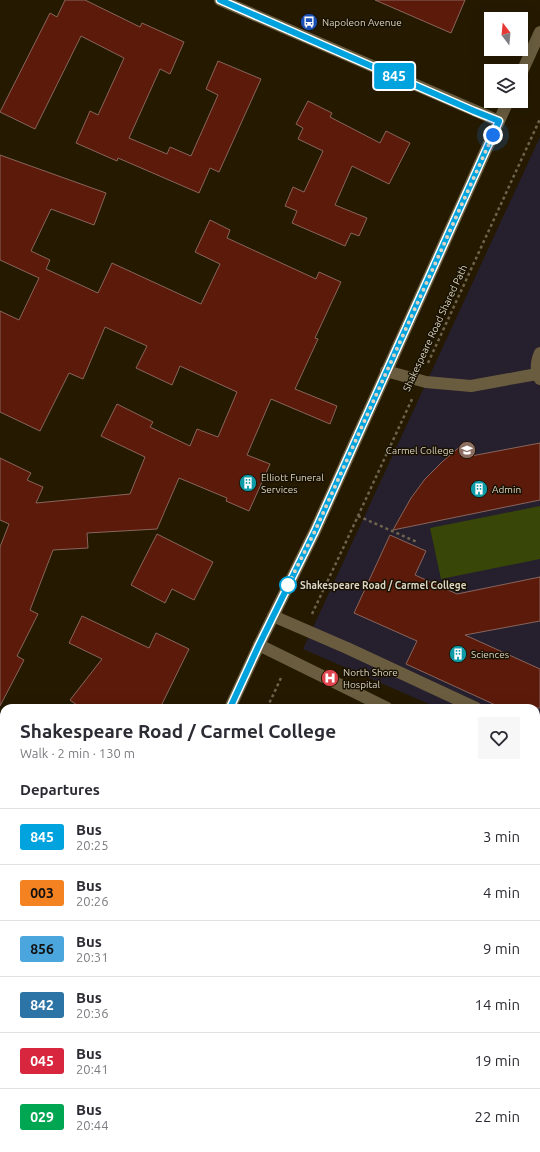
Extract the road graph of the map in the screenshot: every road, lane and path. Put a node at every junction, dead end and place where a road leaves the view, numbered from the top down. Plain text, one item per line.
1 (220, 0) edge
2 (540, 32) edge
3 (526, 64) edge
4 (505, 108) edge
5 (540, 119) edge
6 (499, 121) junction
7 (540, 353) edge
8 (386, 371) junction
9 (539, 376) edge
10 (420, 380) junction
11 (358, 516) junction
12 (417, 542) dead end
13 (345, 544) dead end
14 (273, 616) junction
15 (259, 645) junction
16 (232, 704) edge
17 (379, 704) edge
18 (467, 704) edge

1 - 6 main road
2 - 3 main road
4 - 6 main road
5 - 10 path, Shakespeare Road Shared Path
6 - 8 main road
7 - 9 main road
8 - 10 main road
8 - 14 main road
9 - 10 main road
10 - 11 path, Shakespeare Road Shared Path
11 - 12 path
11 - 13 path, Shakespeare Road Shared Path
14 - 15 main road
14 - 18 main road
15 - 16 main road
15 - 17 main road

